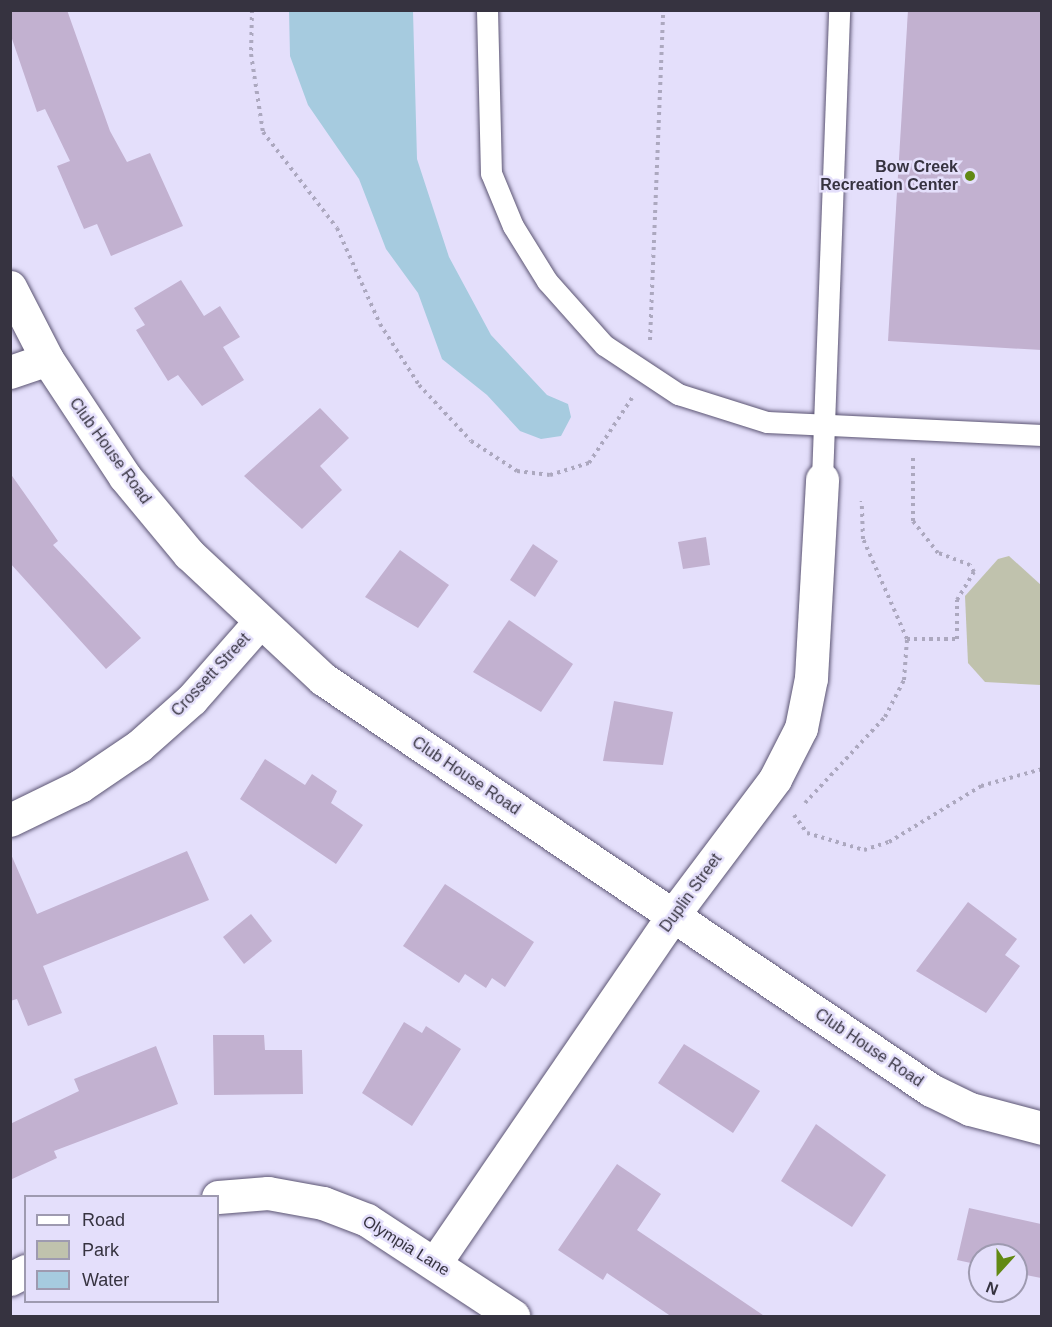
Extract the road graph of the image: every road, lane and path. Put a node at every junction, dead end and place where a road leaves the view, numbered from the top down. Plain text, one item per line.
1 (252, 10) edge
2 (487, 10) edge
3 (663, 10) edge
4 (839, 10) edge
5 (10, 287) edge
6 (46, 359) junction
7 (643, 371) junction
8 (10, 372) edge
9 (826, 427) junction
10 (914, 430) junction
11 (1041, 435) edge
12 (822, 479) joint
13 (862, 501) dead end
14 (258, 624) junction
15 (908, 639) junction
16 (1041, 769) edge
17 (10, 820) edge
18 (673, 915) junction
19 (1041, 1128) edge
20 (219, 1197) edge
21 (435, 1263) junction
22 (24, 1272) edge
23 (10, 1279) edge
24 (513, 1317) edge

1 - 7 path
2 - 7 lane
3 - 7 path
4 - 9 lane
5 - 6 street, Club House Road
6 - 8 street
6 - 14 street, Club House Road
7 - 9 lane
9 - 10 lane
9 - 12 lane
10 - 11 lane
10 - 15 path
12 - 18 street, Duplin Street
13 - 15 path
14 - 17 street, Crossett Street
14 - 18 street, Club House Road
15 - 16 path
18 - 19 street, Club House Road
18 - 21 street, Duplin Street
20 - 21 street, Olympia Lane
21 - 24 street, Olympia Lane
22 - 23 street

